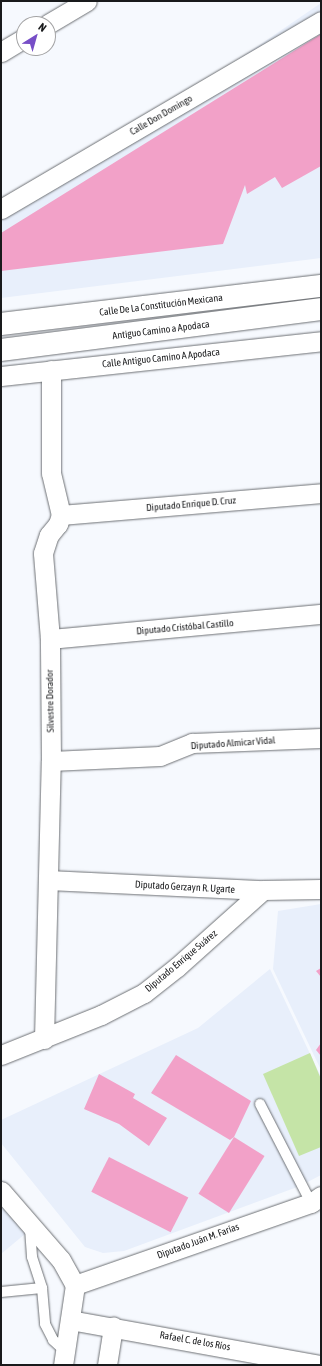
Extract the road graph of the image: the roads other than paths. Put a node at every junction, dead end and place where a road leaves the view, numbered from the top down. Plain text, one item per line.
1 (87, 1) edge
2 (56, 19) edge
3 (321, 21) edge
4 (16, 43) edge
5 (1, 52) edge
6 (1, 209) edge
7 (321, 286) edge
8 (321, 309) edge
9 (1, 324) edge
10 (321, 341) edge
11 (1, 350) edge
12 (51, 370) junction
13 (1, 376) edge
14 (321, 493) edge
15 (61, 515) junction
16 (321, 614) edge
17 (50, 640) junction
18 (321, 738) edge
19 (51, 761) junction
20 (48, 880) junction
21 (321, 889) edge
22 (263, 890) junction
23 (44, 1039) junction
24 (1, 1056) edge
25 (260, 1104) dead end
26 (1, 1191) edge
27 (318, 1204) edge
28 (30, 1226) junction
29 (75, 1285) junction
30 (42, 1288) junction
31 (1, 1292) edge
32 (70, 1320) junction
33 (113, 1326) junction
34 (64, 1358) edge
35 (107, 1365) edge
36 (319, 1365) edge

1 - 2 street
3 - 6 street, Calle Don Domingo
4 - 5 street
7 - 9 street, Calle De La Constitución Mexicana
8 - 11 street, Antiguo Camino a Apodaca
10 - 12 street, Calle Antiguo Camino A Apodaca
12 - 13 street, Calle Antiguo Camino A Apodaca
12 - 15 street
14 - 15 street, Diputado Enrique D. Cruz
15 - 17 street, Silvestre Dorador
16 - 17 street, Diputado Cristóbal Castillo
17 - 19 street, Silvestre Dorador
18 - 19 street, Diputado Almicar Vidal
19 - 20 street, Silvestre Dorador
20 - 22 street, Diputado Gerzayn R. Ugarte
20 - 23 street, Silvestre Dorador
21 - 22 street, Diputado Gerzayn R. Ugarte
22 - 23 street, Diputado Enrique Suárez
23 - 24 street, Diputado Enrique Suárez
25 - 27 lane
26 - 28 street
27 - 29 street, Diputado Juán M. Farías
28 - 29 street
28 - 30 lane
29 - 32 street
30 - 31 lane
30 - 34 lane
32 - 33 street, Rafael C. de los Ríos
32 - 34 street
33 - 35 street
33 - 36 street, Rafael C. de los Ríos

